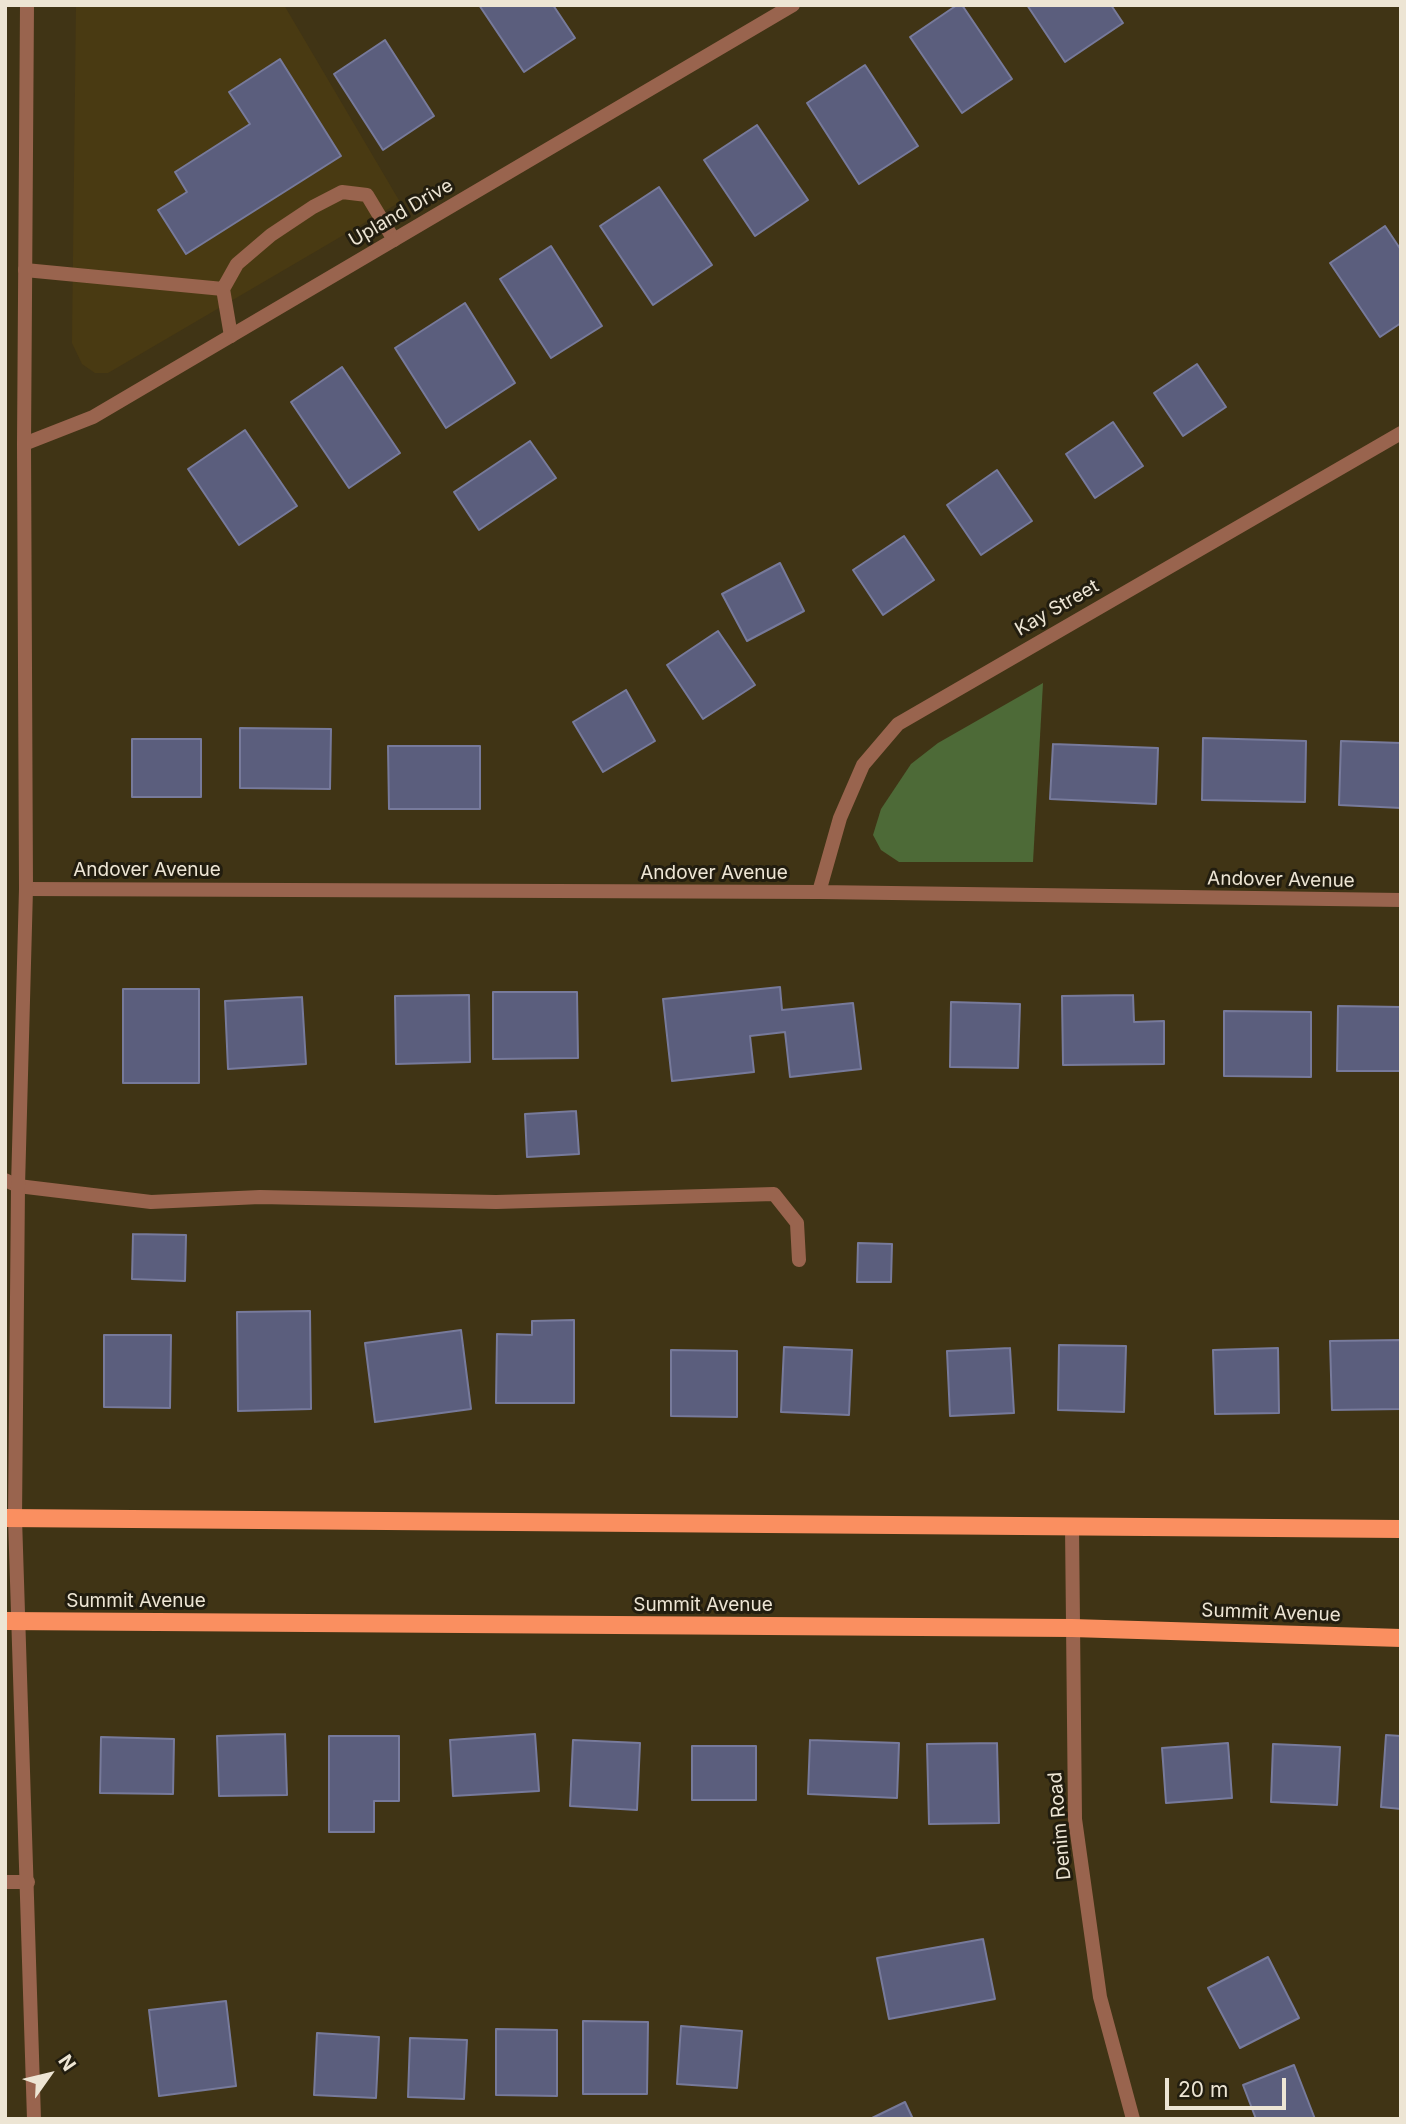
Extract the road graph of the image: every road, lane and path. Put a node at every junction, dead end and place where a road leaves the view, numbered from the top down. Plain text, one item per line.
1 (27, 5) edge
2 (793, 5) edge
3 (394, 240) junction
4 (25, 270) junction
5 (223, 289) junction
6 (231, 336) junction
7 (1401, 433) edge
8 (24, 444) junction
9 (26, 889) junction
10 (819, 892) junction
11 (1401, 900) edge
12 (12, 1183) edge
13 (799, 1260) dead end
14 (10, 1518) edge
15 (1072, 1526) junction
16 (1401, 1529) edge
17 (12, 1621) edge
18 (1072, 1628) junction
19 (1401, 1638) edge
20 (5, 1882) edge
21 (29, 1882) junction
22 (34, 2119) edge
23 (1133, 2119) edge

1 - 4 street
2 - 3 street, Upland Drive
3 - 5 street
3 - 6 street, Upland Drive
4 - 5 street
4 - 8 street
5 - 6 street
6 - 8 street, Upland Drive
7 - 10 street, Kay Street
8 - 9 street
9 - 10 street, Andover Avenue
9 - 12 street
10 - 11 street, Andover Avenue
12 - 13 street
12 - 14 street
14 - 15 main road
14 - 17 street
15 - 16 main road
15 - 18 street, Denim Road
17 - 18 main road, Summit Avenue
17 - 21 street
18 - 19 main road, Summit Avenue
18 - 23 street, Denim Road
20 - 21 street
21 - 22 street

